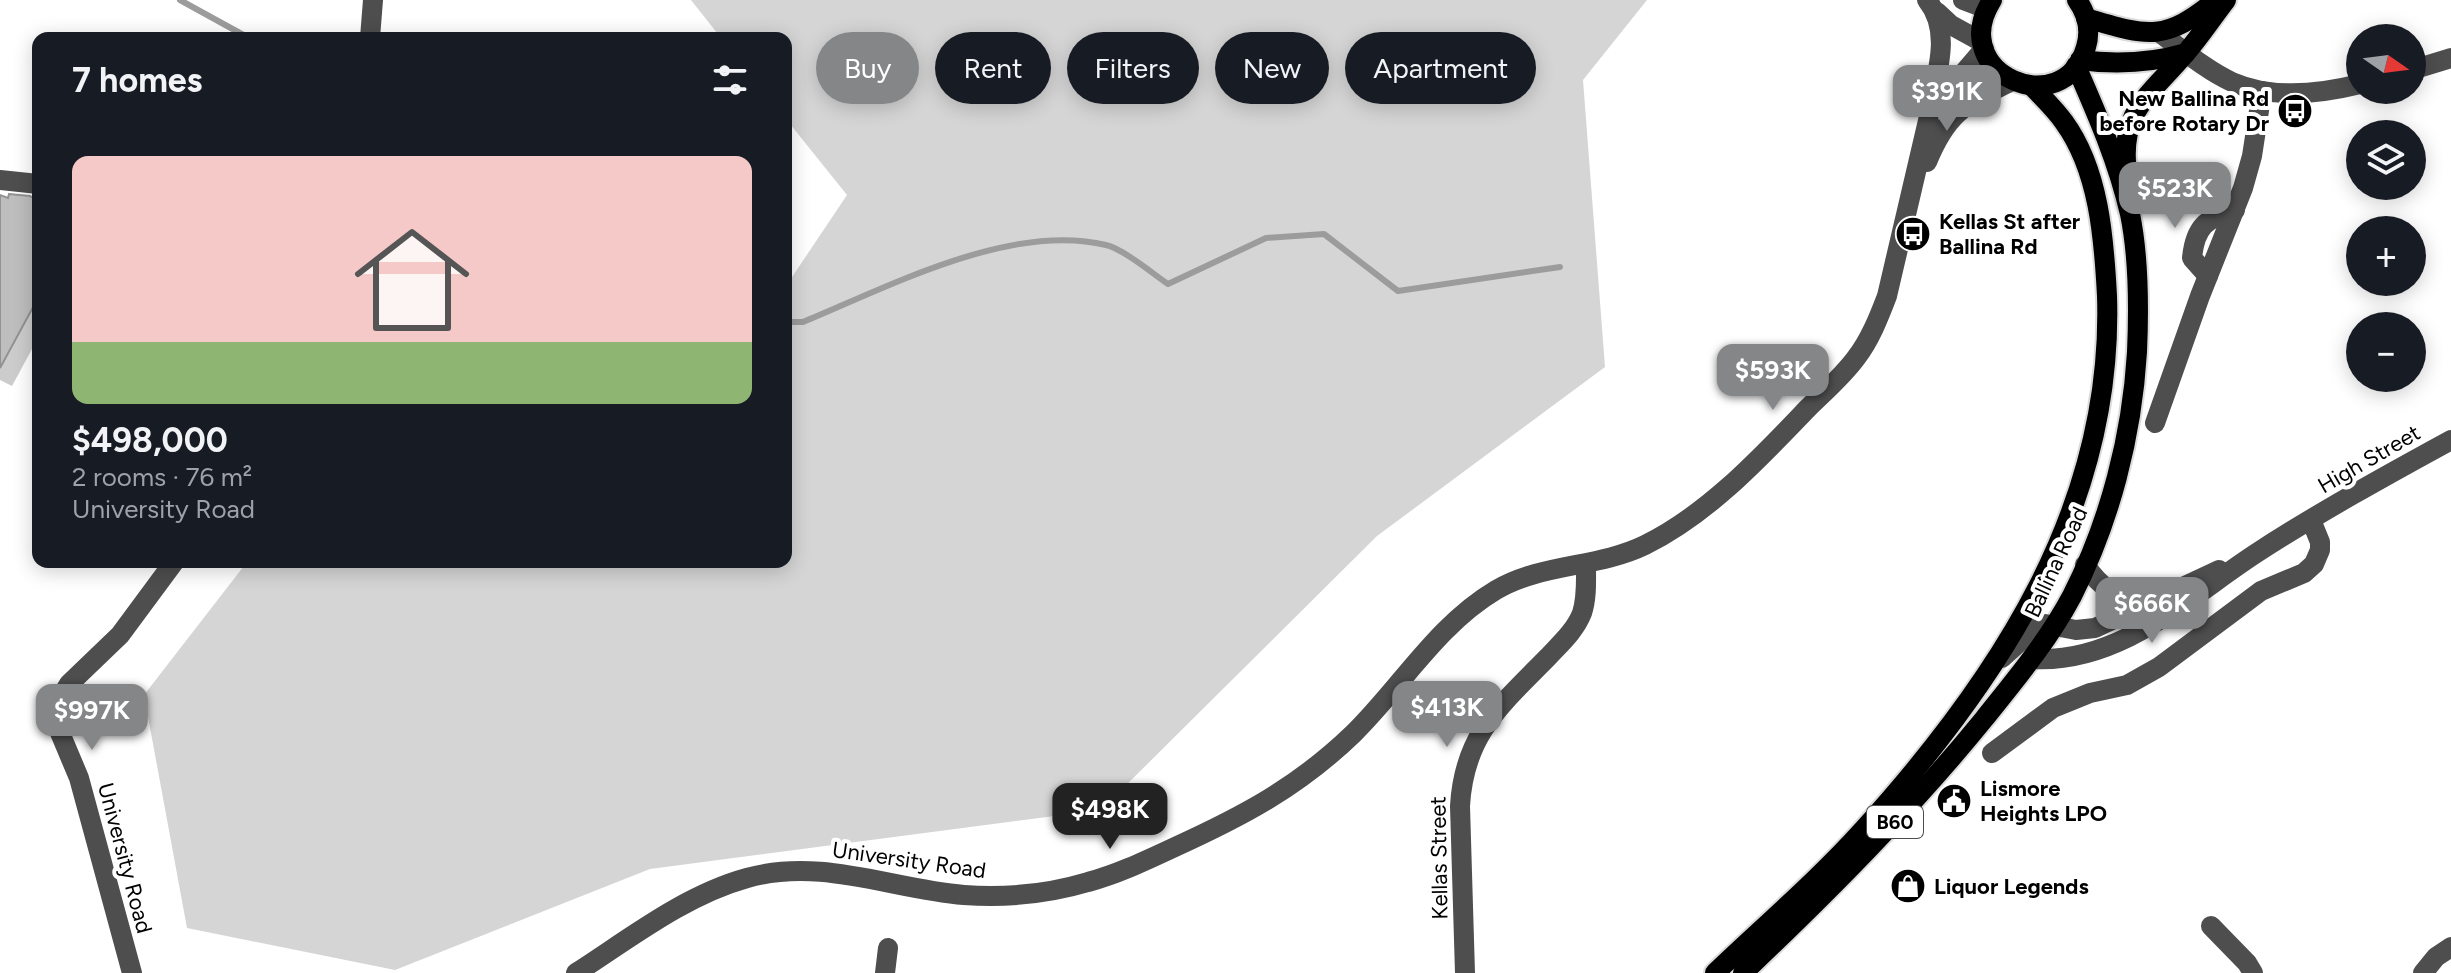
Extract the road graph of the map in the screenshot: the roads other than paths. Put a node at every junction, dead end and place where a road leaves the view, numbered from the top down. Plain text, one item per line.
1 (373, 0) edge
2 (1963, 0) edge
3 (2216, 0) edge
4 (2226, 0) edge
5 (1990, 4) edge
6 (1932, 6) edge
7 (2082, 9) edge
8 (370, 32) edge
9 (2160, 33) junction
10 (1983, 45) junction
11 (2186, 53) junction
12 (2451, 58) edge
13 (2078, 63) junction
14 (2426, 66) edge
15 (2012, 81) junction
16 (2032, 86) junction
17 (2346, 86) edge
18 (2262, 91) junction
19 (1930, 112) junction
20 (0, 180) edge
21 (32, 183) edge
22 (2130, 213) junction
23 (1906, 214) junction
24 (2155, 423) dead end
25 (2451, 440) edge
26 (2311, 520) junction
27 (2255, 554) junction
28 (1586, 565) junction
29 (2085, 565) junction
30 (170, 568) edge
31 (2143, 605) junction
32 (2054, 626) junction
33 (2033, 659) junction
34 (1993, 666) junction
35 (1992, 753) dead end
36 (2211, 926) dead end
37 (2451, 947) edge
38 (888, 948) dead end
39 (132, 973) edge
40 (576, 973) edge
41 (885, 973) edge
42 (1465, 973) edge
43 (1715, 973) edge
44 (1743, 973) edge
45 (2253, 973) edge
46 (2423, 973) edge

1 - 8 street
2 - 5 street
3 - 9 main road
4 - 11 main road
5 - 10 main road
6 - 10 street
6 - 19 street
7 - 9 main road
7 - 13 main road
9 - 11 street
10 - 15 main road
10 - 19 street
11 - 13 main road
11 - 18 street
11 - 22 main road
12 - 14 street
13 - 16 main road
13 - 22 main road, Ballina Road / B60
15 - 16 main road
15 - 23 street
16 - 34 main road, Ballina Road / B60
17 - 18 street
18 - 24 street
19 - 23 street
20 - 21 street
22 - 29 main road, Ballina Road / B60
23 - 28 street
25 - 26 street, High Street
26 - 27 street, High Street
26 - 35 street, High Street
27 - 31 street
27 - 33 street
28 - 40 street, University Road
28 - 42 street, Kellas Street
29 - 31 street
29 - 32 main road, Ballina Road / B60
30 - 39 street, University Road
31 - 32 street
32 - 33 main road, Ballina Road / B60
32 - 34 street
33 - 44 main road, Ballina Road / B60
34 - 43 main road, Ballina Road / B60
36 - 45 street
37 - 46 street
38 - 41 street

